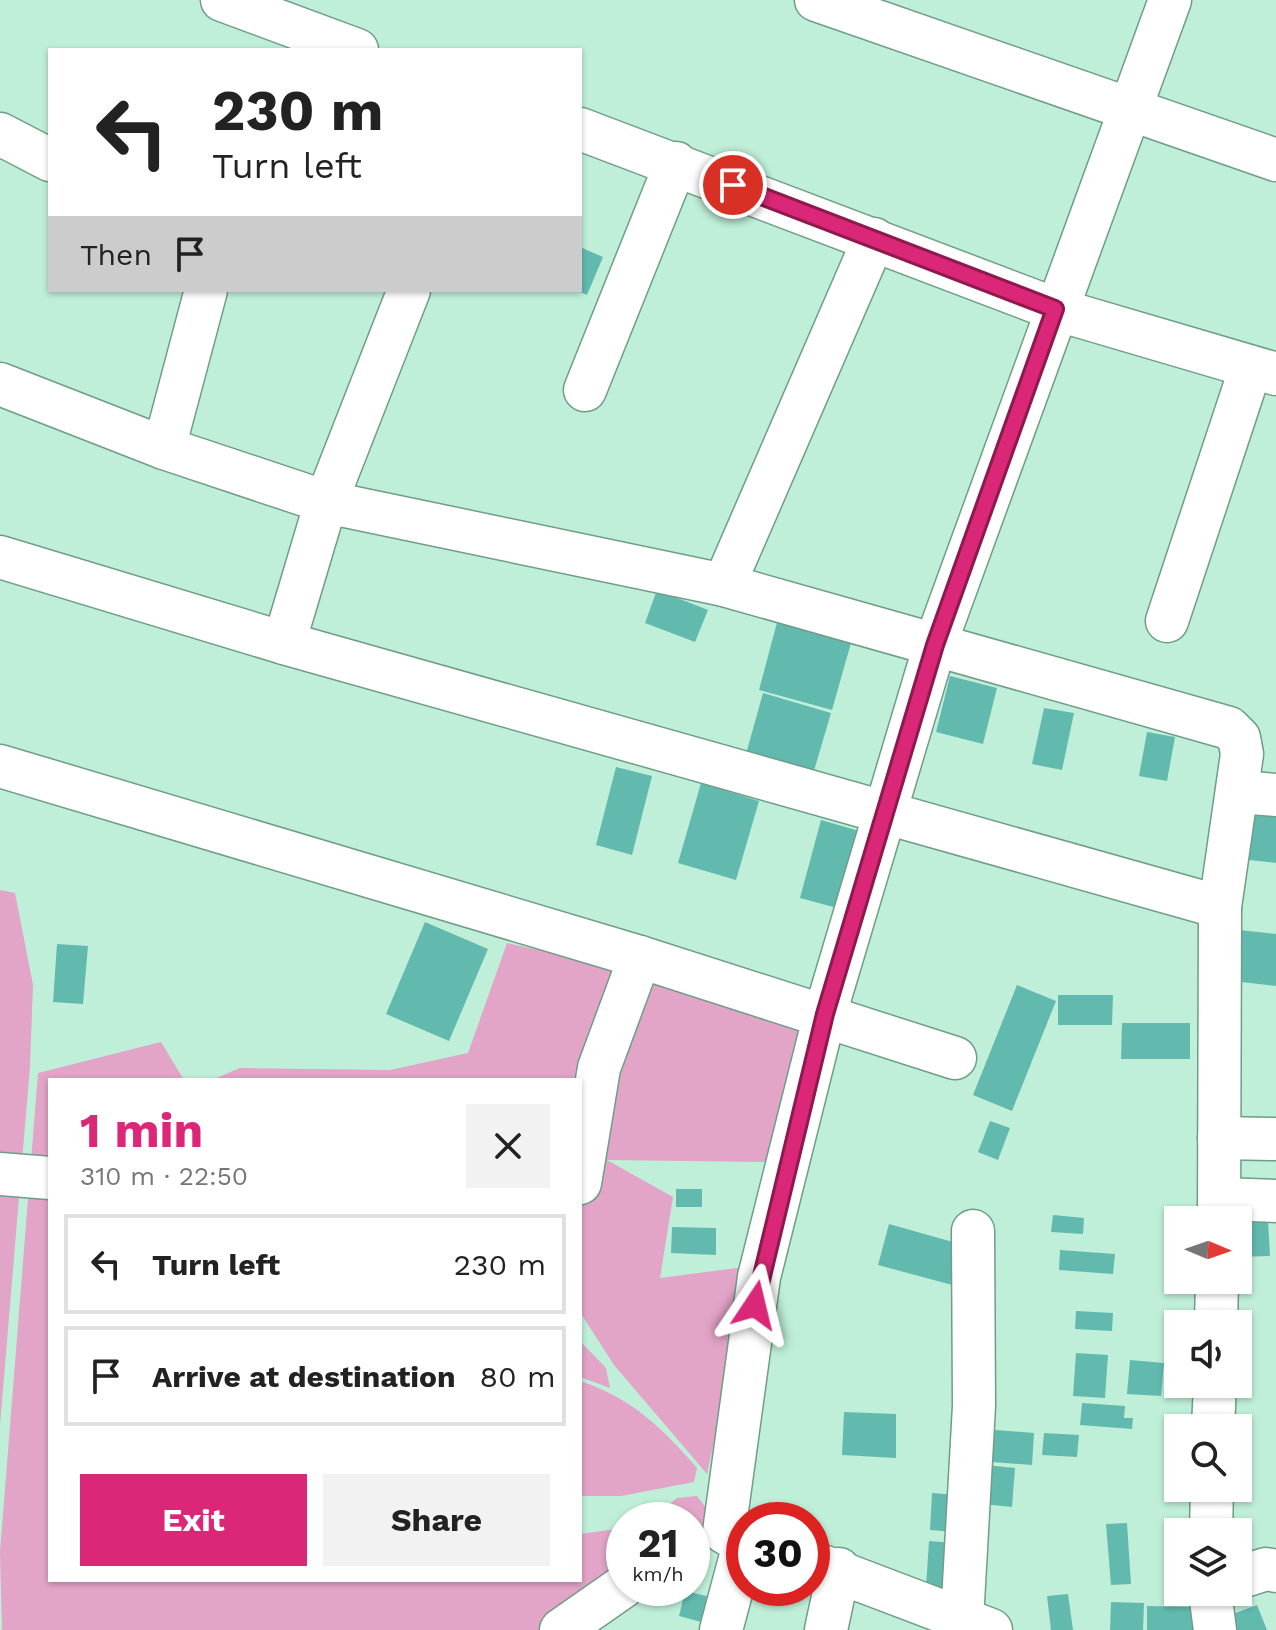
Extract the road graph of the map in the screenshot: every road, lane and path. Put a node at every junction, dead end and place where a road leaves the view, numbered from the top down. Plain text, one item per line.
1 (222, 0) edge
2 (816, 0) edge
3 (1170, 0) edge
4 (278, 24) edge
5 (351, 48) edge
6 (1128, 108) junction
7 (582, 130) edge
8 (0, 134) edge
9 (48, 159) edge
10 (1276, 160) edge
11 (676, 163) junction
12 (874, 239) junction
13 (205, 292) edge
14 (408, 292) edge
15 (1055, 309) junction
16 (1263, 371) edge
17 (0, 384) edge
18 (585, 390) dead end
19 (164, 448) junction
20 (326, 502) junction
21 (0, 557) edge
22 (724, 585) junction
23 (1167, 621) dead end
24 (284, 643) junction
25 (935, 645) junction
26 (0, 766) edge
27 (1257, 794) edge
28 (886, 814) junction
29 (1220, 907) junction
30 (640, 957) junction
31 (825, 1014) junction
32 (955, 1058) dead end
33 (1219, 1138) junction
34 (1276, 1139) edge
35 (582, 1171) edge
36 (0, 1174) edge
37 (48, 1178) edge
38 (1276, 1201) edge
39 (1219, 1206) edge
40 (1244, 1206) edge
41 (973, 1231) dead end
42 (710, 1529) edge
43 (710, 1539) edge
44 (830, 1567) edge
45 (1276, 1571) edge
46 (1252, 1574) edge
47 (606, 1599) edge
48 (826, 1606) edge
49 (1212, 1606) edge
50 (977, 1625) edge
51 (561, 1630) edge
52 (721, 1630) edge
53 (826, 1630) edge
54 (1215, 1630) edge

1 - 4 street
2 - 6 street
3 - 6 street
4 - 5 street
6 - 10 street
6 - 15 street
7 - 11 street
8 - 9 street
11 - 12 street
11 - 18 street
12 - 15 street
12 - 22 street
13 - 19 street
14 - 20 street
15 - 16 street
15 - 25 street
16 - 23 street
17 - 19 street
19 - 20 street
20 - 22 street
20 - 24 street
21 - 24 street
22 - 25 street
24 - 28 street
25 - 27 street
25 - 28 street
26 - 30 street
27 - 29 street
28 - 29 street
28 - 31 street
29 - 33 street
30 - 31 street
30 - 35 street
31 - 32 street
31 - 42 street
33 - 34 street
33 - 39 street
36 - 37 street
38 - 40 street
41 - 50 street
43 - 52 street
44 - 50 street
45 - 46 street
47 - 51 street
48 - 53 street
49 - 54 street

